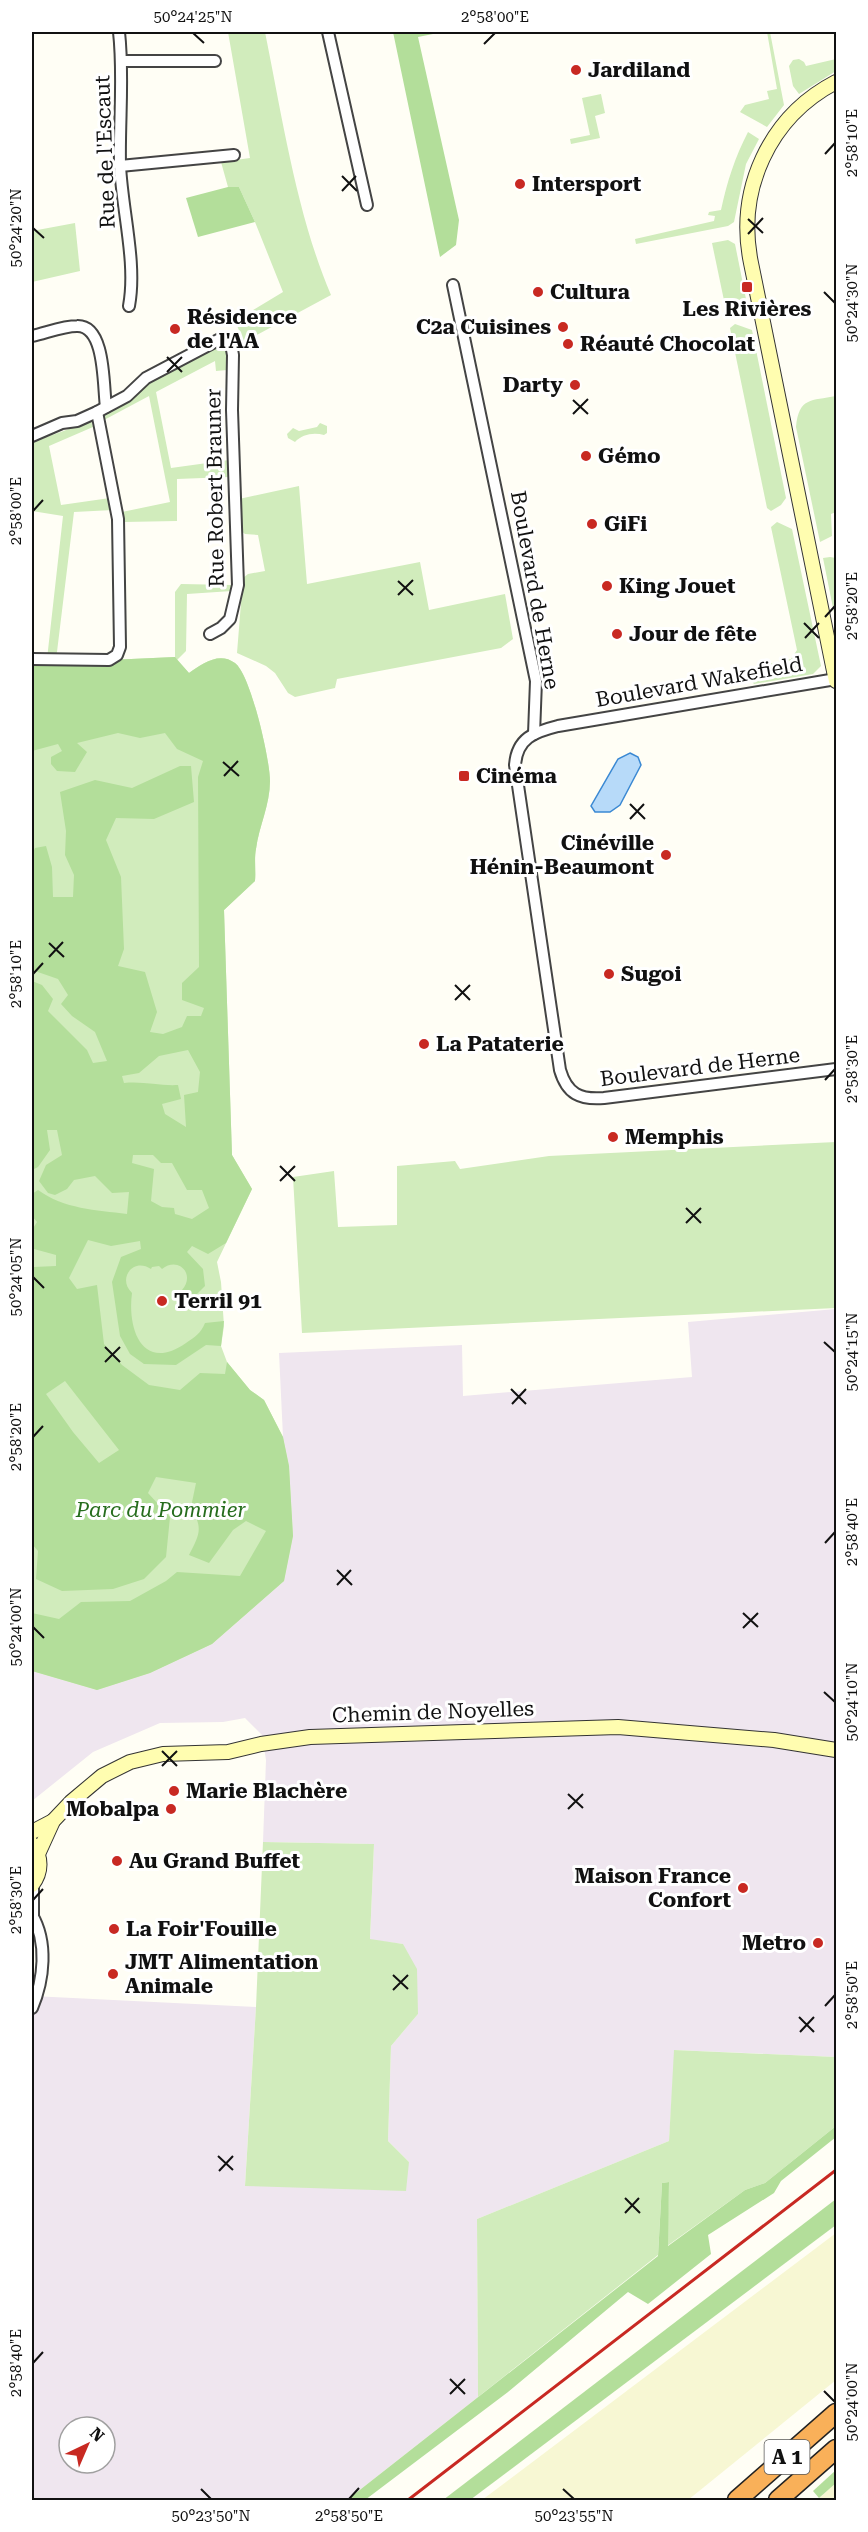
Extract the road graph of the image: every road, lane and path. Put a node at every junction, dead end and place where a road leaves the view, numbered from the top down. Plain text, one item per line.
1 (119, 32) edge
2 (328, 32) edge
3 (122, 61) junction
4 (215, 61) dead end
5 (837, 82) edge
6 (234, 155) dead end
7 (120, 166) junction
8 (367, 205) dead end
9 (453, 285) dead end
10 (129, 306) dead end
11 (32, 336) edge
12 (101, 410) junction
13 (32, 436) edge
14 (210, 634) dead end
15 (32, 659) edge
16 (836, 680) edge
17 (534, 734) junction
18 (837, 1069) edge
19 (837, 1749) edge
20 (53, 1821) junction
21 (32, 1833) edge
22 (35, 1849) edge
23 (32, 1885) edge
24 (32, 1916) edge
25 (32, 2008) edge
26 (837, 2413) edge
27 (837, 2449) edge
28 (737, 2500) edge
29 (778, 2500) edge

1 - 3 street, Rue de l'Escaut
2 - 8 street
3 - 4 street
3 - 7 street, Rue de l'Escaut
5 - 16 street
6 - 7 street
7 - 10 street, Rue de l'Escaut
9 - 17 street, Boulevard de Herne
11 - 12 street
12 - 13 street
12 - 14 street, Rue Robert Brauner
12 - 15 street
16 - 17 street, Boulevard Wakefield
17 - 18 street, Boulevard de Herne
19 - 20 street, Chemin de Noyelles
20 - 21 street, Chemin de Noyelles
20 - 22 street, Chemin de Noyelles
22 - 23 street, Chemin de Noyelles
23 - 24 street
24 - 25 street
26 - 28 highway, A 1
27 - 29 highway, A 1

